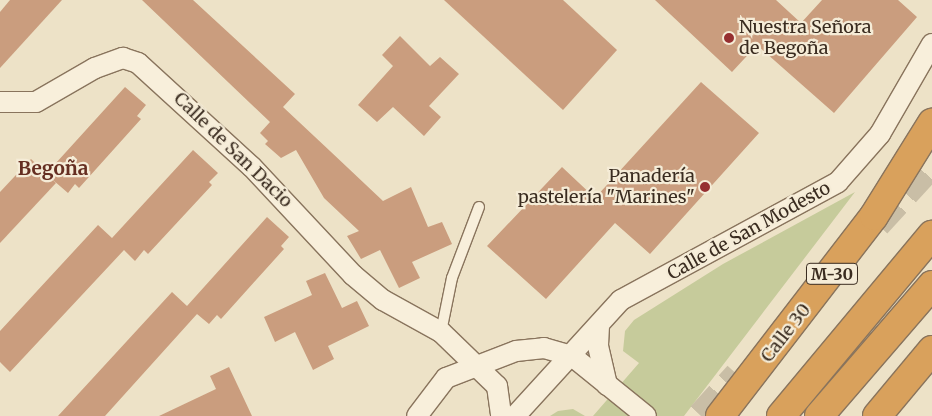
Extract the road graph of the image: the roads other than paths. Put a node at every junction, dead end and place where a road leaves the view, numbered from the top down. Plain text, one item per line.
1 (932, 44) edge
2 (0, 102) edge
3 (932, 123) edge
4 (479, 207) dead end
5 (932, 236) edge
6 (932, 284) edge
7 (598, 326) junction
8 (441, 332) junction
9 (932, 350) edge
10 (572, 356) junction
11 (932, 356) edge
12 (474, 365) junction
13 (910, 376) junction
14 (607, 384) junction
15 (417, 416) edge
16 (501, 416) edge
17 (514, 416) edge
18 (646, 416) edge
19 (720, 416) edge
20 (781, 416) edge
21 (819, 416) edge
22 (877, 416) edge

1 - 7 street, Calle de San Modesto
2 - 8 street, Calle de San Dacio
3 - 19 highway, Calle 30 / M-30
4 - 8 lane
5 - 20 highway
6 - 21 highway
7 - 10 street, Calle de San Modesto
7 - 14 street
8 - 12 street, Calle de San Dacio
9 - 13 highway
10 - 12 street
10 - 14 street
10 - 17 street, Calle de San Modesto
11 - 13 lane
12 - 15 street
12 - 16 street, Calle de San Dacio
13 - 22 highway
14 - 18 street

